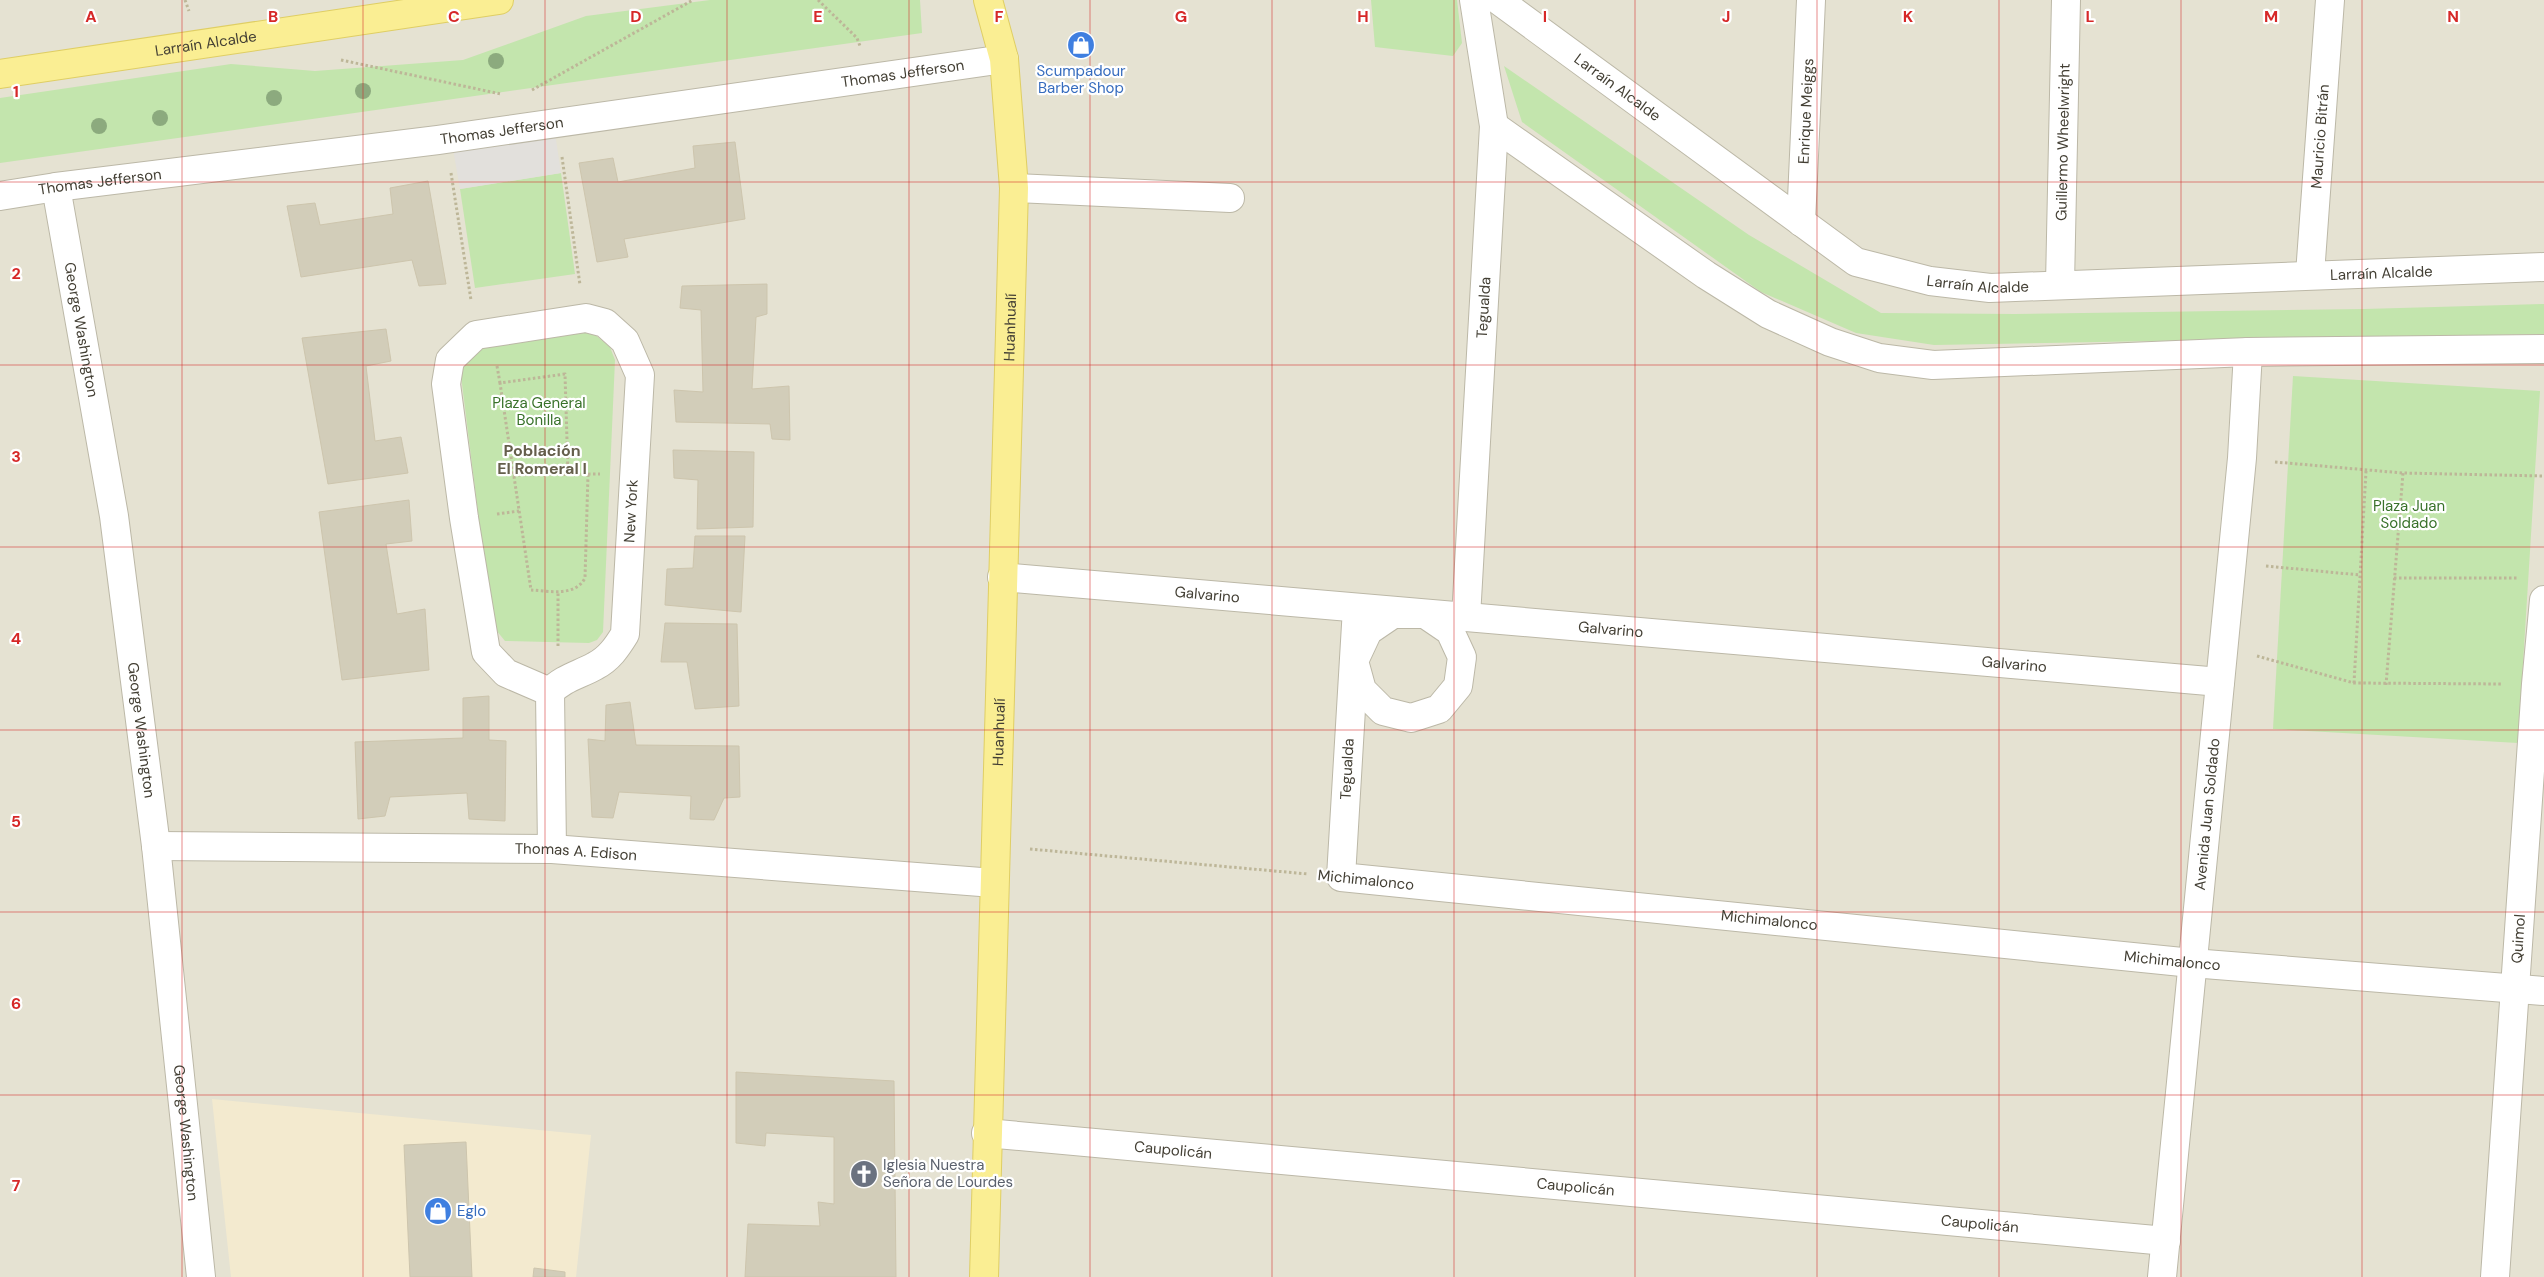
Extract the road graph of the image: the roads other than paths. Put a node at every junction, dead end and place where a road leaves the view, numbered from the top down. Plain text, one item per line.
1 (499, 0) edge
2 (988, 0) edge
3 (1474, 0) edge
4 (1498, 0) edge
5 (1811, 0) edge
6 (2066, 0) edge
7 (2330, 0) edge
8 (1004, 59) junction
9 (0, 74) edge
10 (1494, 126) junction
11 (56, 186) junction
12 (1014, 188) junction
13 (0, 196) edge
14 (1230, 198) dead end
15 (1801, 222) junction
16 (2544, 267) edge
17 (2310, 274) junction
18 (2060, 284) junction
19 (2544, 349) edge
20 (2248, 352) junction
21 (1002, 577) junction
22 (2544, 600) edge
23 (1357, 608) junction
24 (1425, 614) junction
25 (1466, 617) junction
26 (1354, 661) junction
27 (2220, 682) junction
28 (550, 692) junction
29 (2537, 774) edge
30 (156, 846) junction
31 (552, 849) junction
32 (1341, 877) joint
33 (994, 884) junction
34 (2192, 963) junction
35 (2514, 989) junction
36 (2544, 991) edge
37 (986, 1133) junction
38 (2166, 1242) junction
39 (201, 1277) edge
40 (984, 1277) edge
41 (2162, 1277) edge
42 (2495, 1277) edge

1 - 9 main road, Larraín Alcalde
2 - 8 main road, Huanhualí
3 - 10 street, Tegualda
4 - 15 street, Larraín Alcalde
5 - 15 street, Enrique Meiggs
6 - 18 street, Guillermo Wheelwright
7 - 17 street, Mauricio Bitrán
8 - 11 street, Thomas Jefferson
8 - 12 main road, Huanhualí
10 - 20 street
10 - 25 street, Tegualda
11 - 13 street, Thomas Jefferson
11 - 30 street, George Washington
12 - 14 street
12 - 21 main road, Huanhualí
15 - 18 street, Larraín Alcalde
16 - 17 street, Larraín Alcalde
17 - 18 street, Larraín Alcalde
19 - 20 street
20 - 27 street, Avenida Juan Soldado
21 - 23 street, Galvarino
21 - 33 main road, Huanhualí
22 - 29 street, Quimol
23 - 24 street, Galvarino
23 - 26 street, Tegualda
24 - 25 street, Galvarino
24 - 26 street, Tegualda
24 - 26 street, Tegualda
25 - 27 street, Galvarino
26 - 32 street, Tegualda
27 - 34 street, Avenida Juan Soldado
28 - 28 street, New York
28 - 31 street
29 - 35 street, Quimol
30 - 31 street, Thomas A. Edison
30 - 39 street, George Washington
31 - 33 street, Thomas A. Edison
32 - 34 street, Michimalonco
33 - 37 main road, Huanhualí
34 - 35 street, Michimalonco
34 - 38 street, Avenida Juan Soldado
35 - 36 street, Michimalonco
35 - 42 street, Quimol
37 - 38 street, Caupolicán
37 - 40 main road, Huanhualí
38 - 41 street, Avenida Juan Soldado

